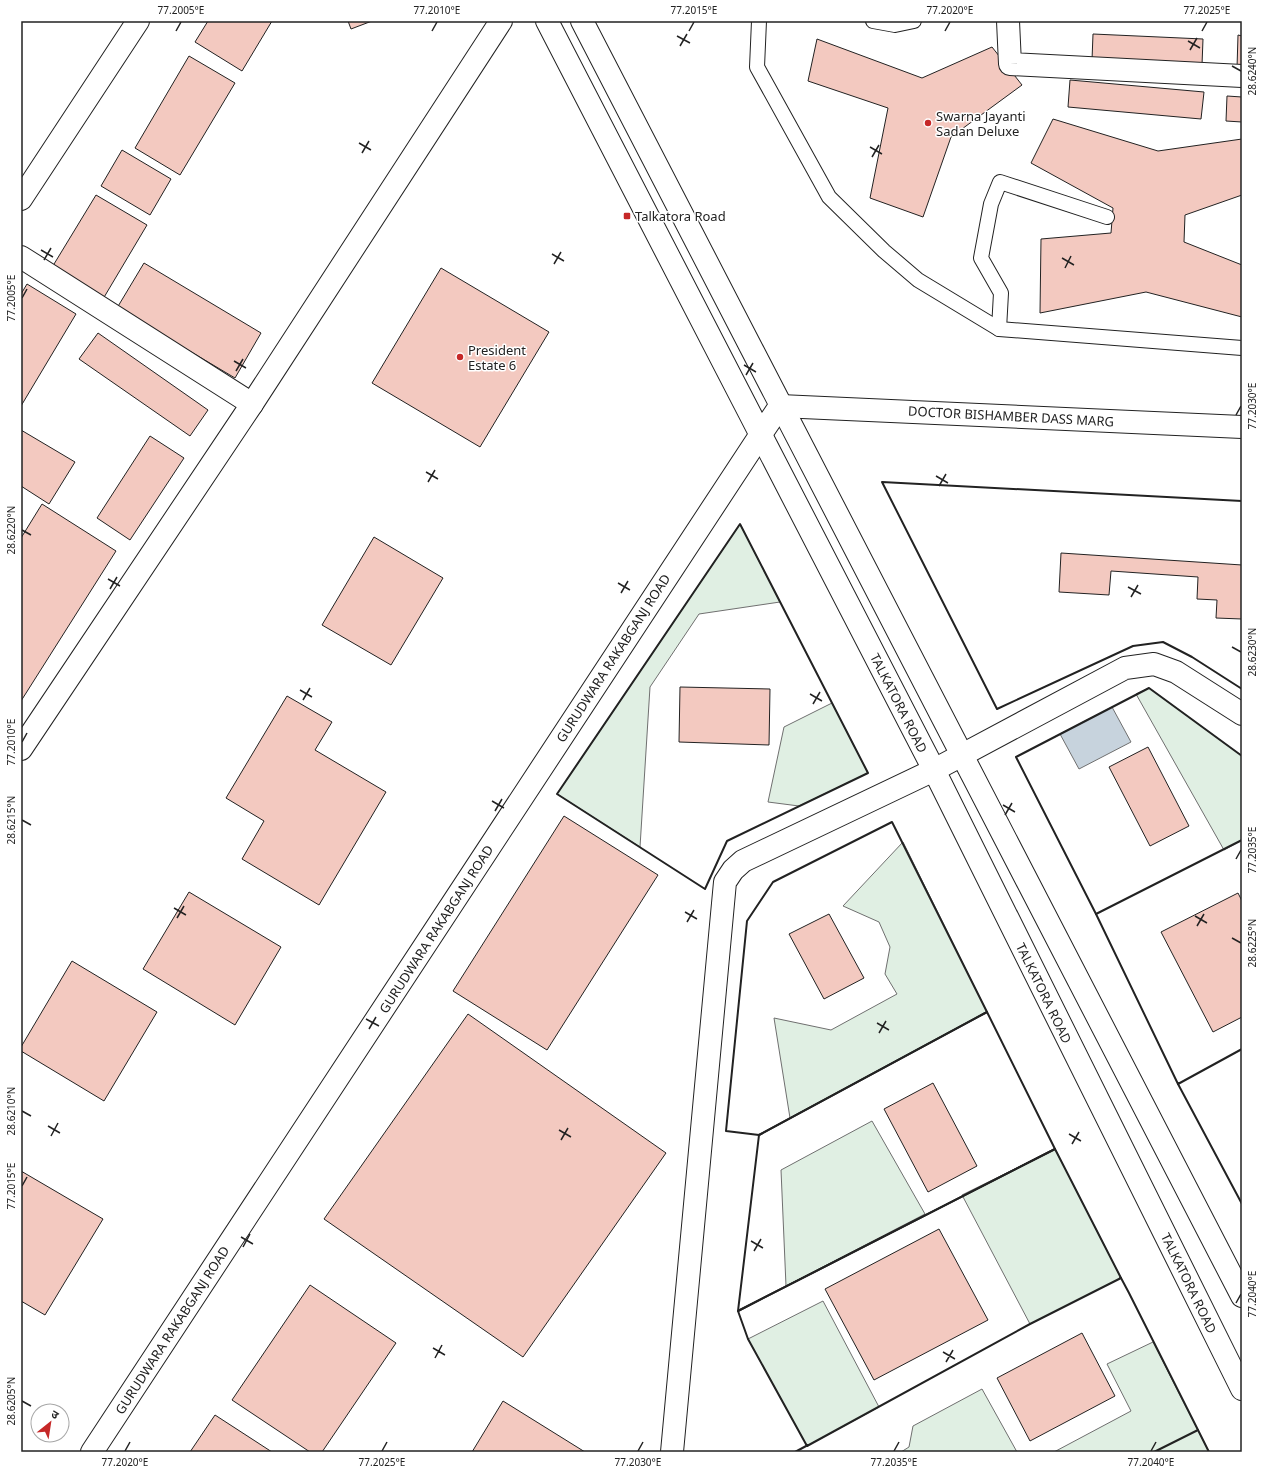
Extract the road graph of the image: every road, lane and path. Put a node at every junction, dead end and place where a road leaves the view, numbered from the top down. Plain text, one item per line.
1 (138, 21) edge
2 (501, 21) edge
3 (547, 21) edge
4 (582, 21) edge
5 (759, 21) edge
6 (873, 21) edge
7 (914, 21) edge
8 (1008, 21) edge
9 (1242, 76) edge
10 (21, 199) edge
11 (1107, 217) dead end
12 (21, 257) edge
13 (999, 329) junction
14 (1242, 348) edge
15 (252, 404) junction
16 (780, 406) junction
17 (1242, 427) edge
18 (761, 434) junction
19 (1242, 714) edge
20 (21, 749) edge
21 (961, 756) junction
22 (934, 770) junction
23 (1242, 1296) edge
24 (1242, 1389) edge
25 (92, 1452) edge
26 (672, 1452) edge

1 - 10 street
2 - 15 street
3 - 18 street, TALKATORA ROAD
4 - 16 street
5 - 13 lane
6 - 7 lane
8 - 9 street
11 - 13 lane
12 - 15 street
13 - 14 lane
15 - 20 street
16 - 17 street, DOCTOR BISHAMBER DASS MARG
16 - 18 street, GURUDWARA RAKABGANJ ROAD
16 - 21 street
18 - 22 street, TALKATORA ROAD
18 - 25 street, GURUDWARA RAKABGANJ ROAD
19 - 21 street
21 - 22 street
21 - 23 street
22 - 24 street, TALKATORA ROAD
22 - 26 street

